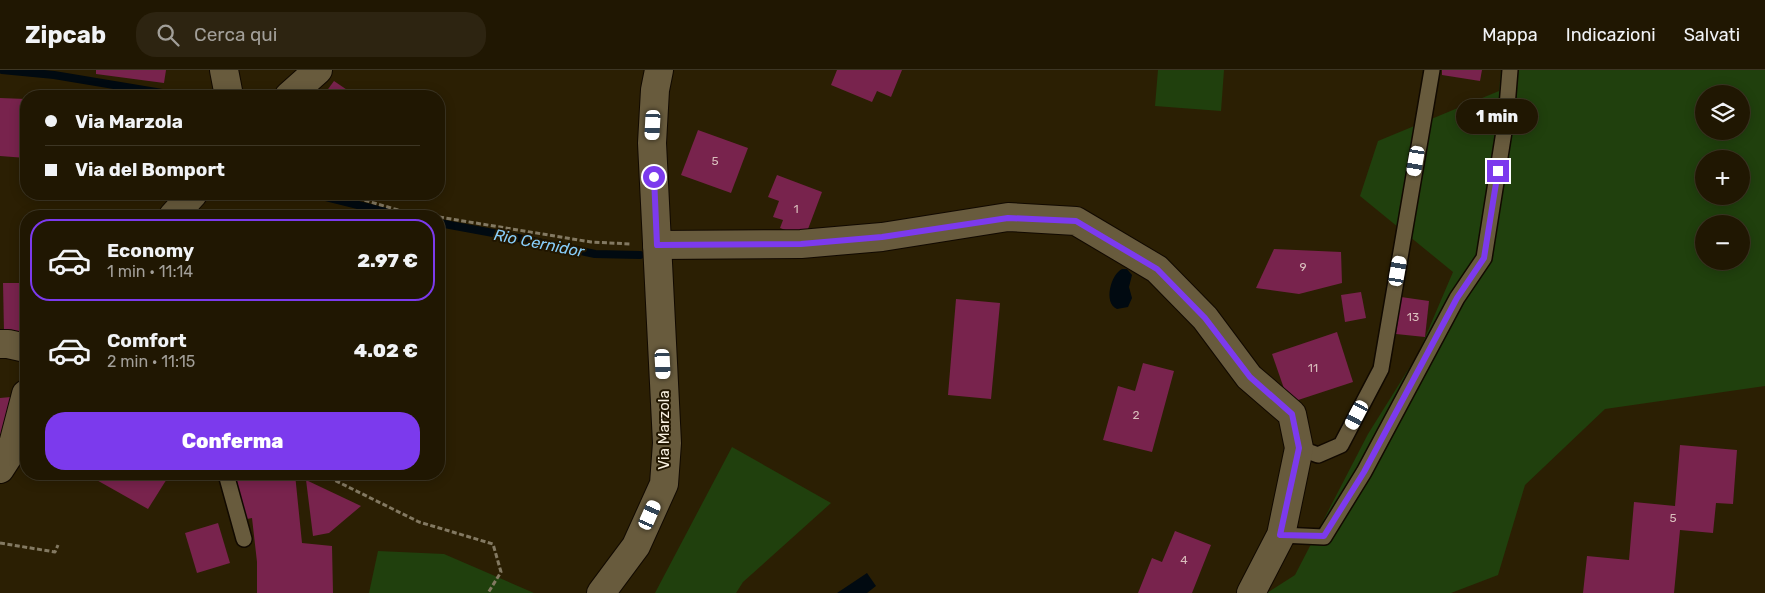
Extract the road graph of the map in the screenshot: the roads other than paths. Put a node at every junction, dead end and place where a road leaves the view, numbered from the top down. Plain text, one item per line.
1 (224, 70) edge
2 (318, 70) edge
3 (659, 70) edge
4 (1432, 70) edge
5 (1510, 70) edge
6 (228, 90) edge
7 (296, 90) edge
8 (188, 200) edge
9 (178, 210) edge
10 (657, 245) junction
11 (0, 344) edge
12 (20, 347) edge
13 (20, 417) edge
14 (1299, 448) junction
15 (0, 469) edge
16 (228, 480) edge
17 (1280, 535) junction
18 (244, 539) dead end
19 (601, 593) edge
20 (1251, 593) edge

1 - 6 street
2 - 7 street
3 - 10 street, Via Marzola
4 - 14 lane
5 - 17 lane
8 - 9 street
10 - 14 street
10 - 19 street, Via Marzola
11 - 12 street
13 - 15 street
14 - 17 street
16 - 18 lane
17 - 20 street

